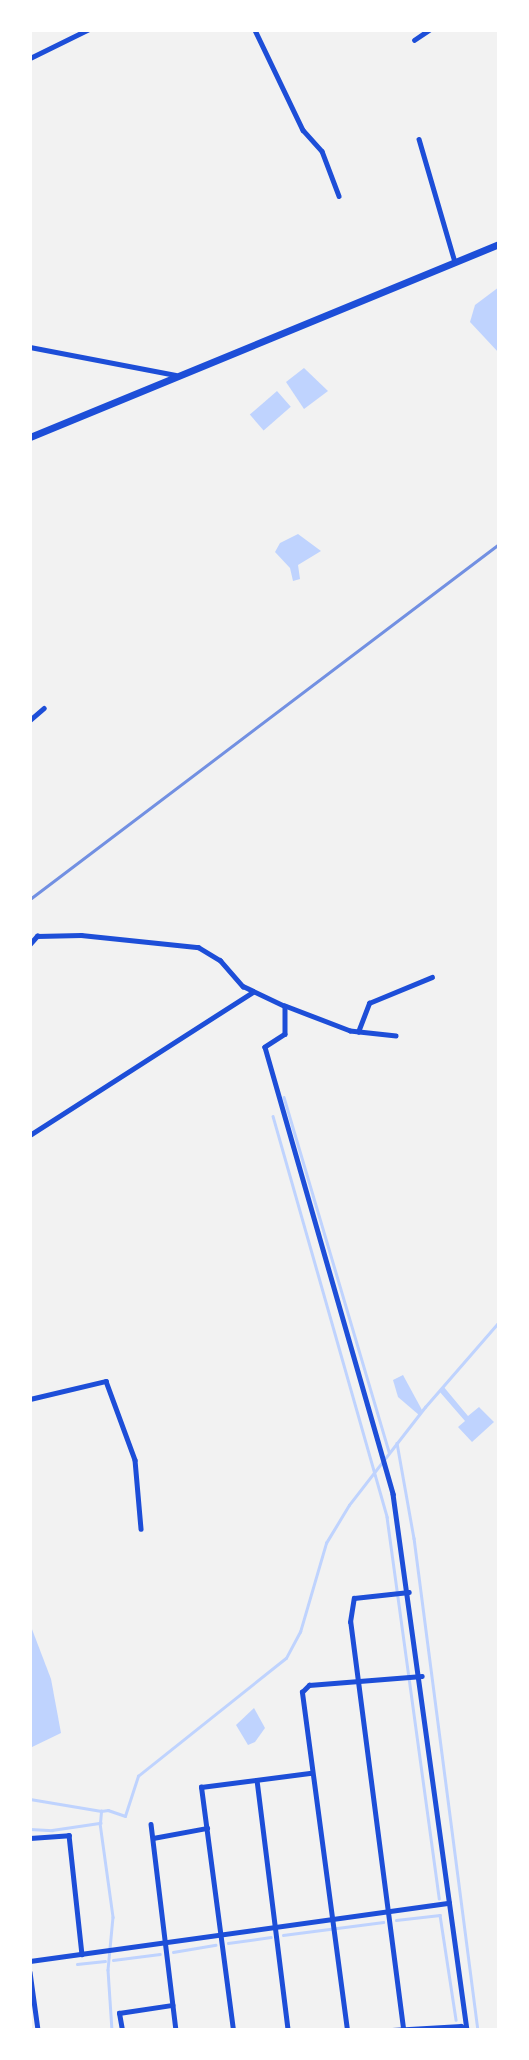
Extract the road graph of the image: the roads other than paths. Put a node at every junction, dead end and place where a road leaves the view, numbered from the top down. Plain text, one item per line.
1 (87, 30) edge
2 (255, 30) edge
3 (429, 30) edge
4 (414, 40) dead end
5 (30, 58) edge
6 (419, 139) dead end
7 (339, 195) dead end
8 (499, 244) edge
9 (455, 264) junction
10 (30, 347) edge
11 (175, 375) junction
12 (30, 437) edge
13 (44, 708) dead end
14 (30, 720) edge
15 (30, 944) edge
16 (432, 976) dead end
17 (254, 991) junction
18 (285, 1006) junction
19 (358, 1032) junction
20 (396, 1036) dead end
21 (30, 1135) edge
22 (30, 1399) edge
23 (141, 1528) dead end
24 (409, 1592) junction
25 (422, 1676) junction
26 (356, 1682) junction
27 (311, 1773) junction
28 (257, 1780) junction
29 (151, 1824) dead end
30 (207, 1828) junction
31 (30, 1838) edge
32 (153, 1838) junction
33 (449, 1903) junction
34 (388, 1912) junction
35 (332, 1922) junction
36 (276, 1929) junction
37 (220, 1934) junction
38 (165, 1943) junction
39 (82, 1954) junction
40 (30, 1961) edge
41 (30, 1972) edge
42 (172, 2005) junction
43 (403, 2028) junction
44 (38, 2030) edge
45 (122, 2030) edge
46 (176, 2030) edge
47 (233, 2030) edge
48 (288, 2030) edge
49 (347, 2030) edge
50 (392, 2030) edge
51 (466, 2030) edge

1 - 5 street
2 - 7 street
3 - 4 street
6 - 9 street
8 - 9 highway
9 - 11 highway
10 - 11 street
11 - 12 highway
13 - 14 street
15 - 17 street
16 - 19 street
17 - 18 street
17 - 21 street
18 - 19 street
18 - 24 street
19 - 20 street
22 - 23 street
24 - 25 street
24 - 26 street
25 - 26 street
25 - 33 street
26 - 27 street
26 - 34 street
27 - 28 street
27 - 35 street
28 - 30 street
28 - 36 street
29 - 32 street
30 - 32 street
30 - 37 street
31 - 39 street
32 - 38 street
33 - 34 street
33 - 51 street
34 - 35 street
34 - 43 street
35 - 36 street
35 - 49 street
36 - 37 street
36 - 48 street
37 - 38 street
37 - 47 street
38 - 39 street
38 - 42 street
39 - 40 street
41 - 44 street
42 - 45 street
42 - 46 street
43 - 50 street
43 - 51 street

